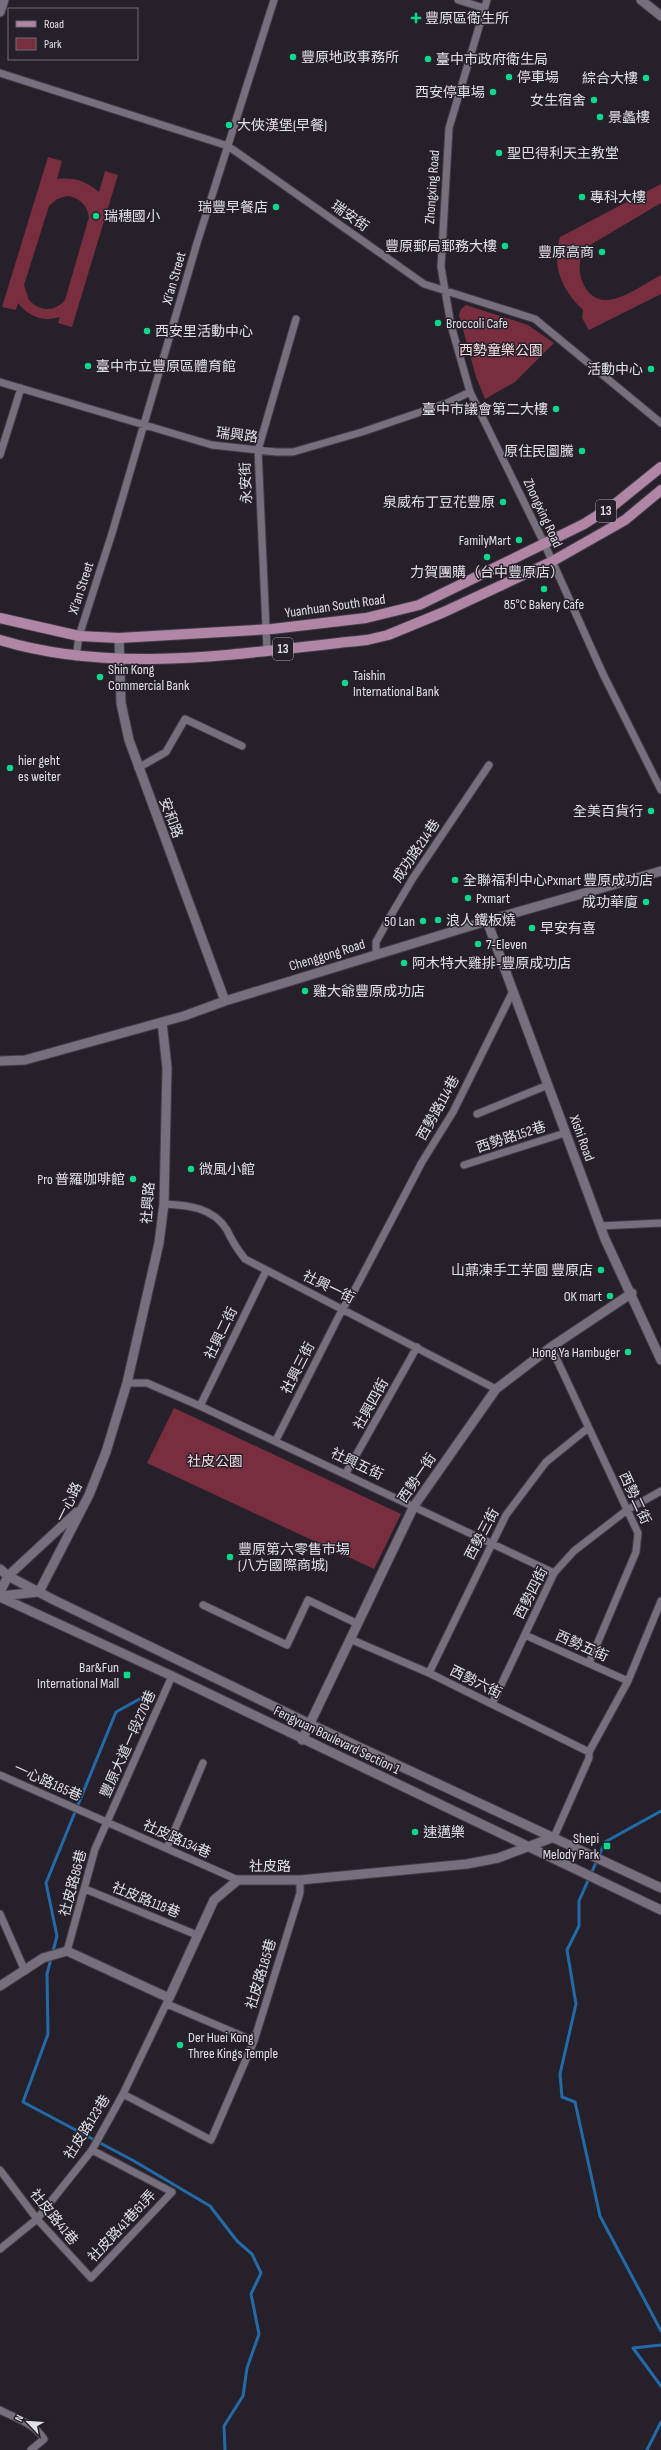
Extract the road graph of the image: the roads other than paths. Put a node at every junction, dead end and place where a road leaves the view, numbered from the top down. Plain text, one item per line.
1 (4, 0) edge
2 (274, 0) edge
3 (458, 0) edge
4 (487, 0) edge
5 (648, 2) edge
6 (484, 8) junction
7 (0, 12) edge
8 (661, 16) edge
9 (0, 73) edge
10 (228, 146) junction
11 (445, 290) junction
12 (296, 319) dead end
13 (0, 382) edge
14 (21, 388) junction
15 (470, 392) junction
16 (661, 423) edge
17 (145, 425) junction
18 (258, 450) junction
19 (0, 455) edge
20 (661, 467) edge
21 (661, 490) edge
22 (544, 543) junction
23 (551, 562) junction
24 (0, 618) edge
25 (266, 629) junction
26 (79, 636) junction
27 (119, 638) junction
28 (0, 640) edge
29 (266, 650) junction
30 (76, 657) junction
31 (120, 660) junction
32 (242, 746) dead end
33 (489, 765) dead end
34 (138, 768) junction
35 (661, 790) edge
36 (661, 871) edge
37 (487, 921) junction
38 (376, 955) junction
39 (513, 991) junction
40 (225, 1001) junction
41 (162, 1022) junction
42 (0, 1061) edge
43 (548, 1085) junction
44 (477, 1114) dead end
45 (565, 1133) junction
46 (464, 1165) dead end
47 (164, 1204) junction
48 (661, 1223) edge
49 (600, 1226) junction
50 (266, 1271) junction
51 (632, 1293) junction
52 (342, 1308) junction
53 (417, 1347) junction
54 (551, 1347) junction
55 (661, 1360) edge
56 (127, 1383) junction
57 (496, 1389) junction
58 (200, 1406) junction
59 (588, 1428) junction
60 (276, 1440) junction
61 (346, 1473) junction
62 (661, 1491) edge
63 (414, 1506) junction
64 (83, 1507) junction
65 (627, 1510) junction
66 (491, 1541) junction
67 (0, 1569) edge
68 (554, 1573) junction
69 (4, 1575) edge
70 (0, 1592) edge
71 (39, 1592) junction
72 (0, 1596) edge
73 (661, 1601) edge
74 (203, 1605) dead end
75 (356, 1623) junction
76 (525, 1635) junction
77 (350, 1639) junction
78 (589, 1663) junction
79 (429, 1673) junction
80 (172, 1676) junction
81 (628, 1681) junction
82 (492, 1704) junction
83 (310, 1724) junction
84 (302, 1740) junction
85 (589, 1752) junction
86 (203, 1763) dead end
87 (0, 1775) edge
88 (107, 1822) junction
89 (554, 1837) junction
90 (527, 1846) junction
91 (167, 1848) junction
92 (238, 1880) junction
93 (300, 1880) junction
94 (661, 1888) edge
95 (85, 1889) junction
96 (661, 1910) edge
97 (0, 1914) edge
98 (197, 1935) junction
99 (67, 1951) junction
100 (25, 1971) junction
101 (0, 1986) edge
102 (168, 2001) junction
103 (254, 2041) junction
104 (123, 2094) junction
105 (92, 2150) junction
106 (0, 2170) edge
107 (37, 2219) junction
108 (0, 2249) edge
109 (91, 2278) joint
110 (0, 2410) edge
111 (31, 2450) edge

1 - 7 street
2 - 10 street, Xi’an Street
3 - 6 street
4 - 6 street, Zhongxing Road
5 - 8 street
6 - 11 street, Zhongxing Road
9 - 10 street, 瑞安街
10 - 11 street, 瑞安街
10 - 17 street, Xi’an Street
11 - 15 street, Zhongxing Road
11 - 16 street, 瑞安街
12 - 18 street, 永安街
13 - 14 street, 瑞興路
14 - 17 street, 瑞興路
14 - 19 street
15 - 18 street, 瑞興路
15 - 22 street, Zhongxing Road
17 - 18 street, 瑞興路
17 - 26 street, Xi’an Street
18 - 25 street, 永安街
20 - 22 main road, Yuanhuan South Road / 13
21 - 23 main road, 13
22 - 23 street, Zhongxing Road
22 - 25 main road, Yuanhuan South Road / 13
23 - 29 main road, 13
23 - 35 street, Zhongxing Road
24 - 26 main road, Yuanhuan South Road / 13
25 - 27 main road, Yuanhuan South Road / 13
25 - 29 street, 永安街
26 - 27 main road, Yuanhuan South Road / 13
26 - 30 street, Xi’an Street
27 - 31 street, 安和路
28 - 30 main road, 13
29 - 31 main road, 13
30 - 31 main road, 13
31 - 34 street, 安和路
32 - 34 street
33 - 38 street, 成功路214巷
34 - 40 street, 安和路
36 - 37 street, Chenggong Road
37 - 38 street, Chenggong Road
37 - 39 street, Xishi Road
38 - 40 street, Chenggong Road
39 - 43 street, Xishi Road
39 - 52 street, 西勢路114巷
40 - 41 street, Chenggong Road
41 - 42 street, Chenggong Road
41 - 47 street, 社興路
43 - 44 street
43 - 45 street, Xishi Road
45 - 46 street, 西勢路152巷
45 - 49 street, Xishi Road
47 - 50 street, 社興一街
47 - 56 street, 社興路
48 - 49 street
49 - 51 street, Xishi Road
50 - 52 street, 社興一街
50 - 58 street, 社興二街
51 - 54 street, 西勢一街
51 - 55 street, Xishi Road
52 - 53 street, 社興一街
52 - 60 street, 社興三街
53 - 57 street, 社興一街
53 - 61 street, 社興四街
54 - 57 street, 西勢一街
54 - 59 street, 西勢二街
56 - 58 street, 社興五街
56 - 64 street, 一心路
57 - 63 street, 西勢一街
58 - 60 street, 社興五街
59 - 65 street, 西勢二街
59 - 66 street, 西勢三街
60 - 61 street, 社興五街
61 - 63 street, 社興五街
62 - 65 street, 西勢四街
63 - 66 street, 社興五街
63 - 75 street, 西勢一街
64 - 69 street
64 - 71 street, 一心路
65 - 68 street, 西勢四街
65 - 78 street, 西勢二街
66 - 68 street, 社興五街
66 - 79 street, 西勢三街
67 - 69 street, Fengyuan Boulevard Section 1
68 - 76 street, 西勢四街
69 - 70 street
69 - 71 street, Fengyuan Boulevard Section 1
71 - 72 street
71 - 83 street, Fengyuan Boulevard Section 1
72 - 80 street, Fengyuan Boulevard Section 1
73 - 81 street
74 - 75 street
75 - 77 street, 西勢一街
76 - 78 street, 西勢五街
76 - 82 street, 西勢四街
77 - 79 street, 西勢六街
77 - 83 street, 西勢一街
78 - 81 street, 西勢五街
79 - 82 street, 西勢六街
80 - 84 street, Fengyuan Boulevard Section 1
80 - 88 street, 豐原大道一段270巷
81 - 85 street
82 - 85 street, 西勢六街
83 - 84 street, 西勢一街
83 - 89 street, Fengyuan Boulevard Section 1
84 - 90 street, Fengyuan Boulevard Section 1
85 - 89 street
86 - 91 street
87 - 88 street, 一心路185巷
88 - 91 street, 社皮路134巷
88 - 95 street, 社皮路86巷
89 - 90 street, 社皮路
89 - 94 street, Fengyuan Boulevard Section 1
90 - 93 street, 社皮路
90 - 96 street, Fengyuan Boulevard Section 1
91 - 92 street, 社皮路134巷
92 - 93 street, 社皮路
92 - 98 street, 社皮路
93 - 103 street, 社皮路185巷
95 - 98 street, 社皮路118巷
95 - 99 street, 社皮路86巷
97 - 100 street
98 - 102 street, 社皮路
99 - 100 street
99 - 102 street
100 - 101 street
102 - 103 street
102 - 104 street, 社皮路123巷
103 - 104 street, 社皮路185巷
104 - 105 street, 社皮路123巷
105 - 107 street, 社皮路123巷
105 - 109 street, 社皮路41巷61弄
106 - 107 street, 社皮路41巷
107 - 108 street, 社皮路123巷
107 - 109 street, 社皮路41巷
110 - 111 street

